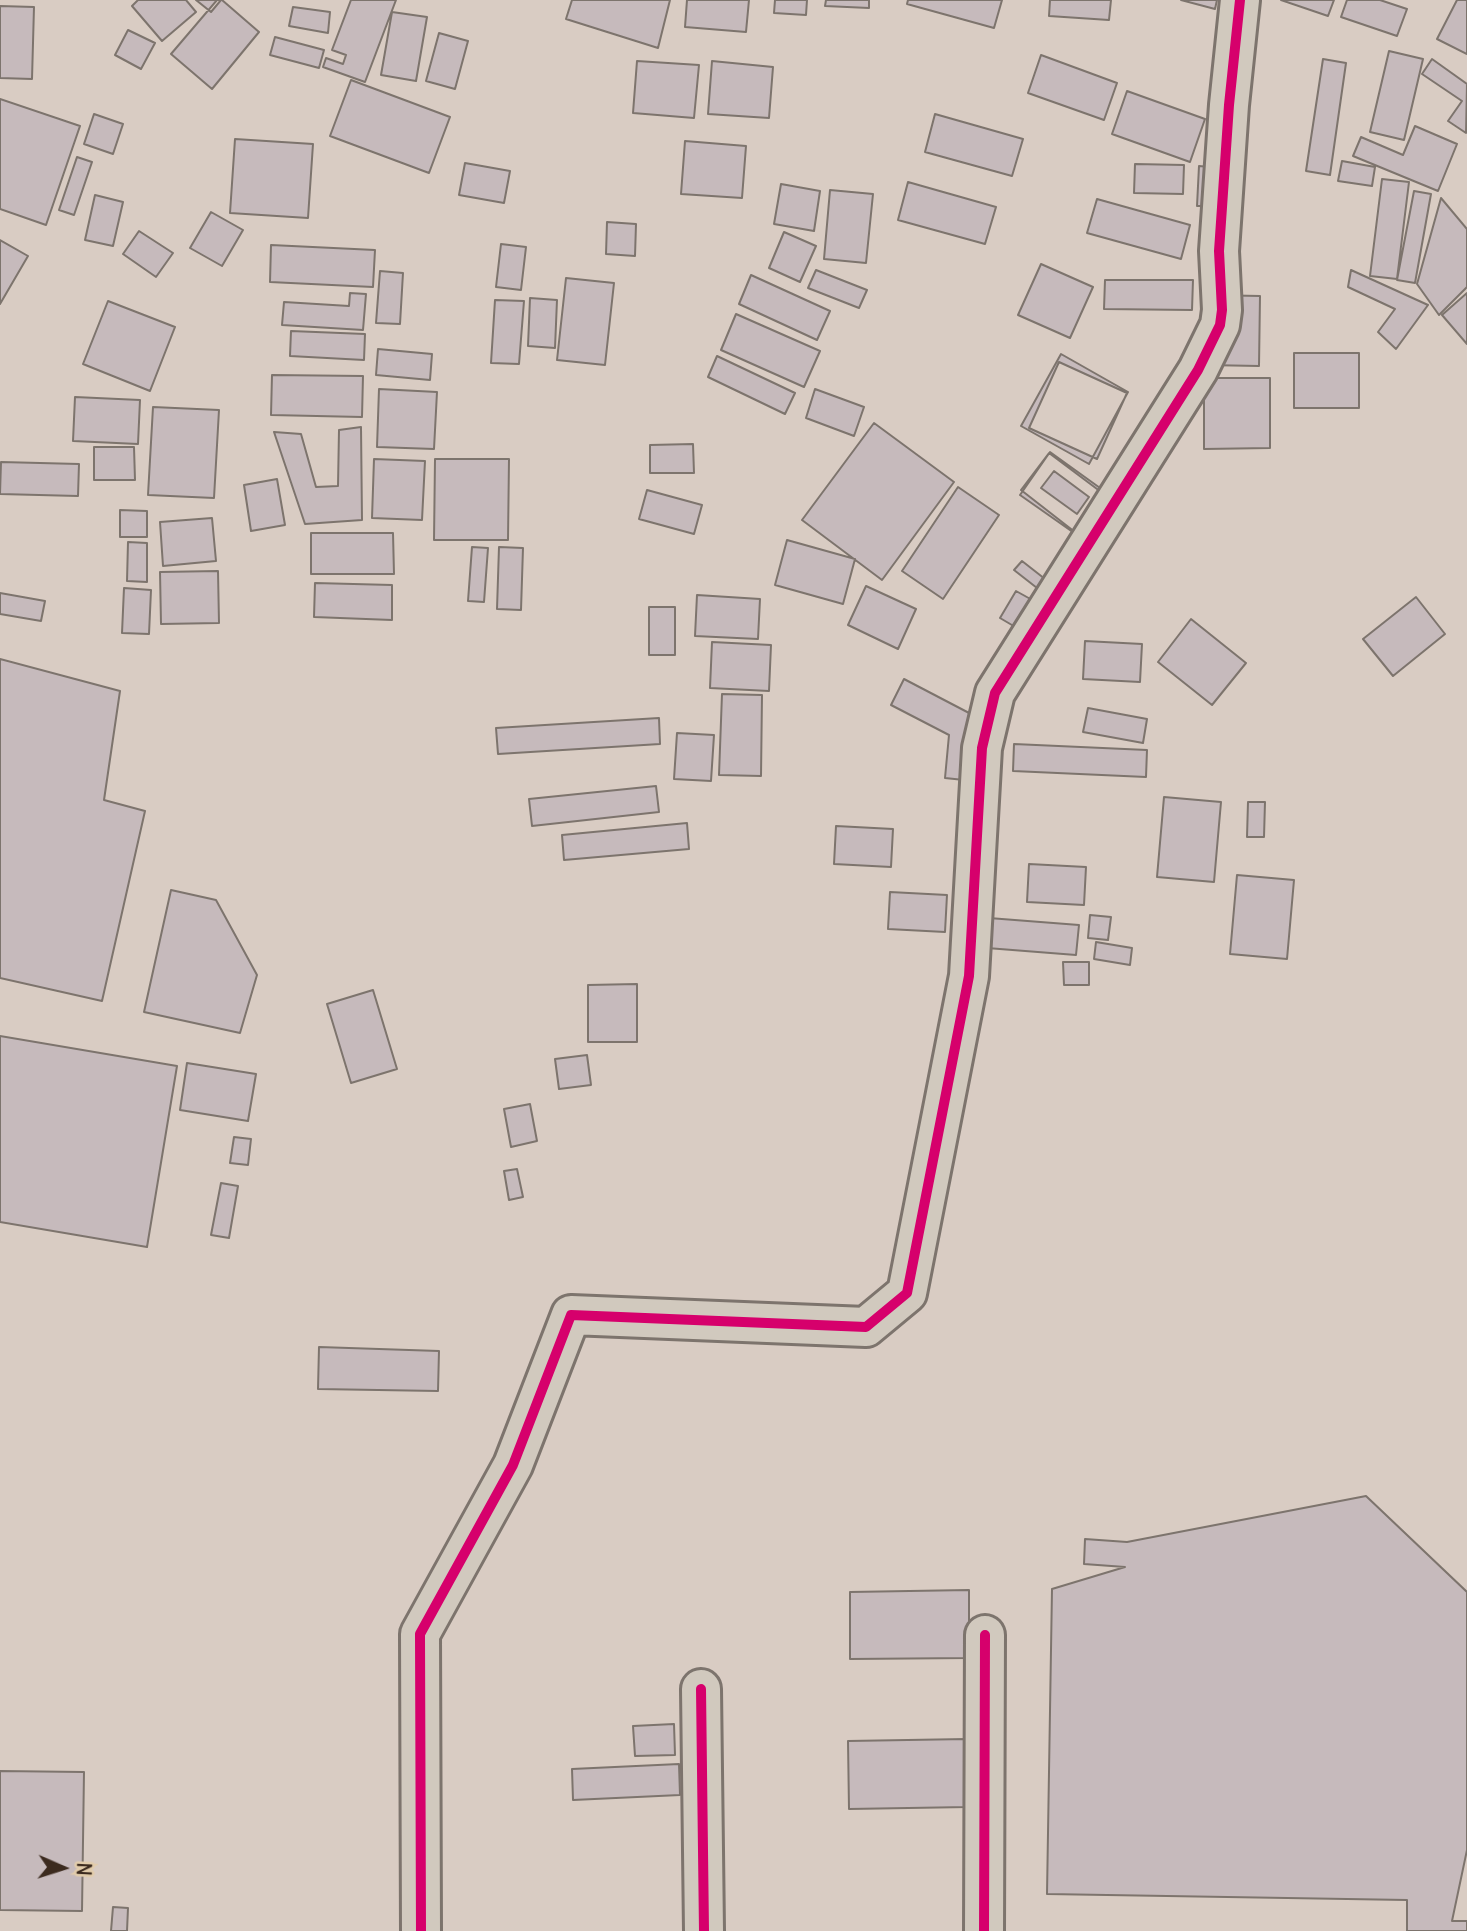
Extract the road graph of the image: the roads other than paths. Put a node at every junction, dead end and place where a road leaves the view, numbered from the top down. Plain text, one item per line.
1 (1240, 0) edge
2 (985, 1635) dead end
3 (701, 1689) dead end
4 (421, 1931) edge
5 (704, 1931) edge
6 (984, 1931) edge

1 - 4 street
2 - 6 street
3 - 5 street

